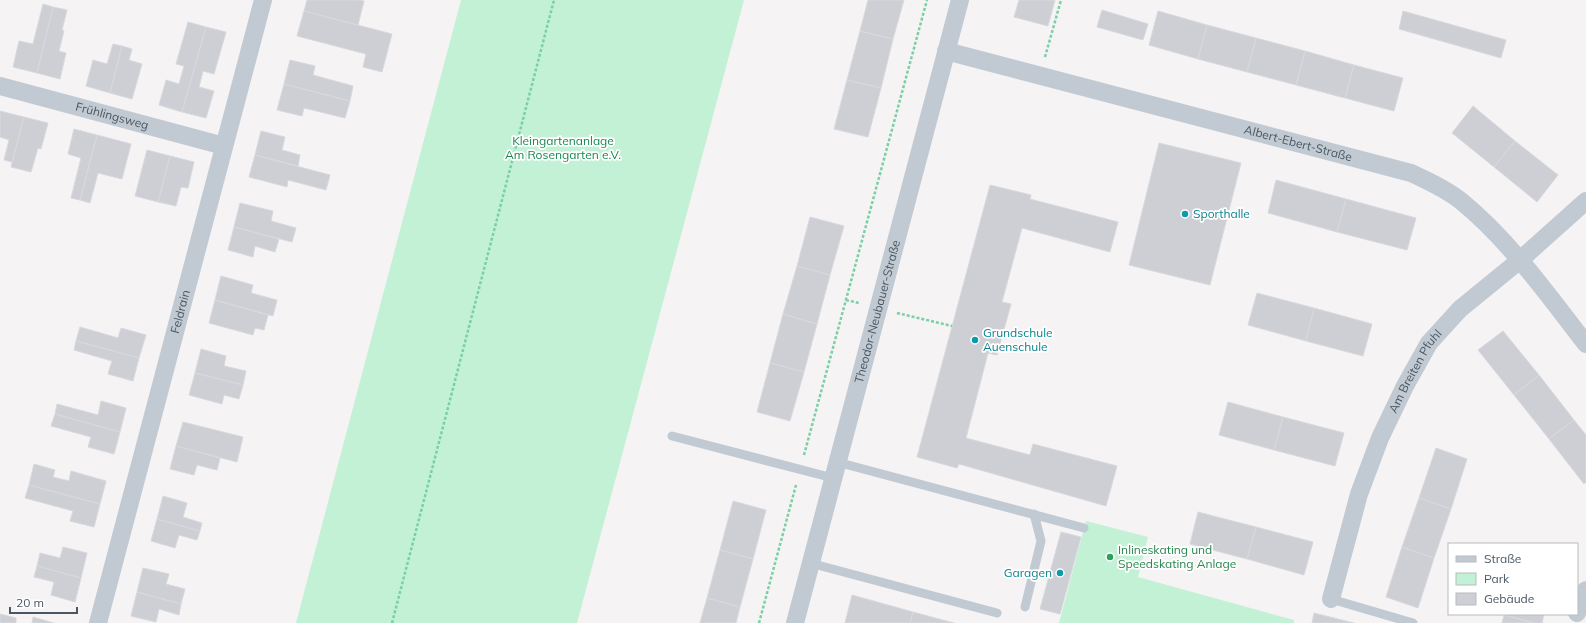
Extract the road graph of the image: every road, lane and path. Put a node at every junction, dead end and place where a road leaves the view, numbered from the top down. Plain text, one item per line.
1 (263, 0) edge
2 (554, 0) edge
3 (927, 0) edge
4 (960, 0) edge
5 (1061, 0) edge
6 (946, 51) junction
7 (1040, 76) junction
8 (0, 86) edge
9 (224, 146) junction
10 (1586, 201) edge
11 (1520, 260) junction
12 (1586, 344) edge
13 (672, 436) dead end
14 (800, 470) junction
15 (835, 470) junction
16 (1034, 514) junction
17 (1084, 528) dead end
18 (810, 563) junction
19 (1586, 590) edge
20 (1331, 599) joint
21 (1025, 607) dead end
22 (1578, 610) edge
23 (998, 612) dead end
24 (98, 623) edge
25 (392, 623) edge
26 (759, 623) edge
27 (795, 623) edge
28 (1413, 623) edge

1 - 9 street, Feldrain
2 - 25 path
3 - 14 path
4 - 6 street, Theodor-Neubauer-Straße
5 - 7 path
6 - 7 street, Albert-Ebert-Straße
6 - 15 street, Theodor-Neubauer-Straße
7 - 11 street, Albert-Ebert-Straße
8 - 9 street, Frühlingsweg
9 - 24 street, Feldrain
10 - 11 street, Am Breiten Pfuhl
11 - 12 street, Albert-Ebert-Straße
11 - 20 street, Am Breiten Pfuhl
13 - 14 lane
14 - 15 lane
14 - 26 path
15 - 16 lane
15 - 18 street, Theodor-Neubauer-Straße
16 - 17 lane
16 - 21 lane
18 - 23 lane
18 - 27 street, Theodor-Neubauer-Straße
19 - 22 street
20 - 28 lane

